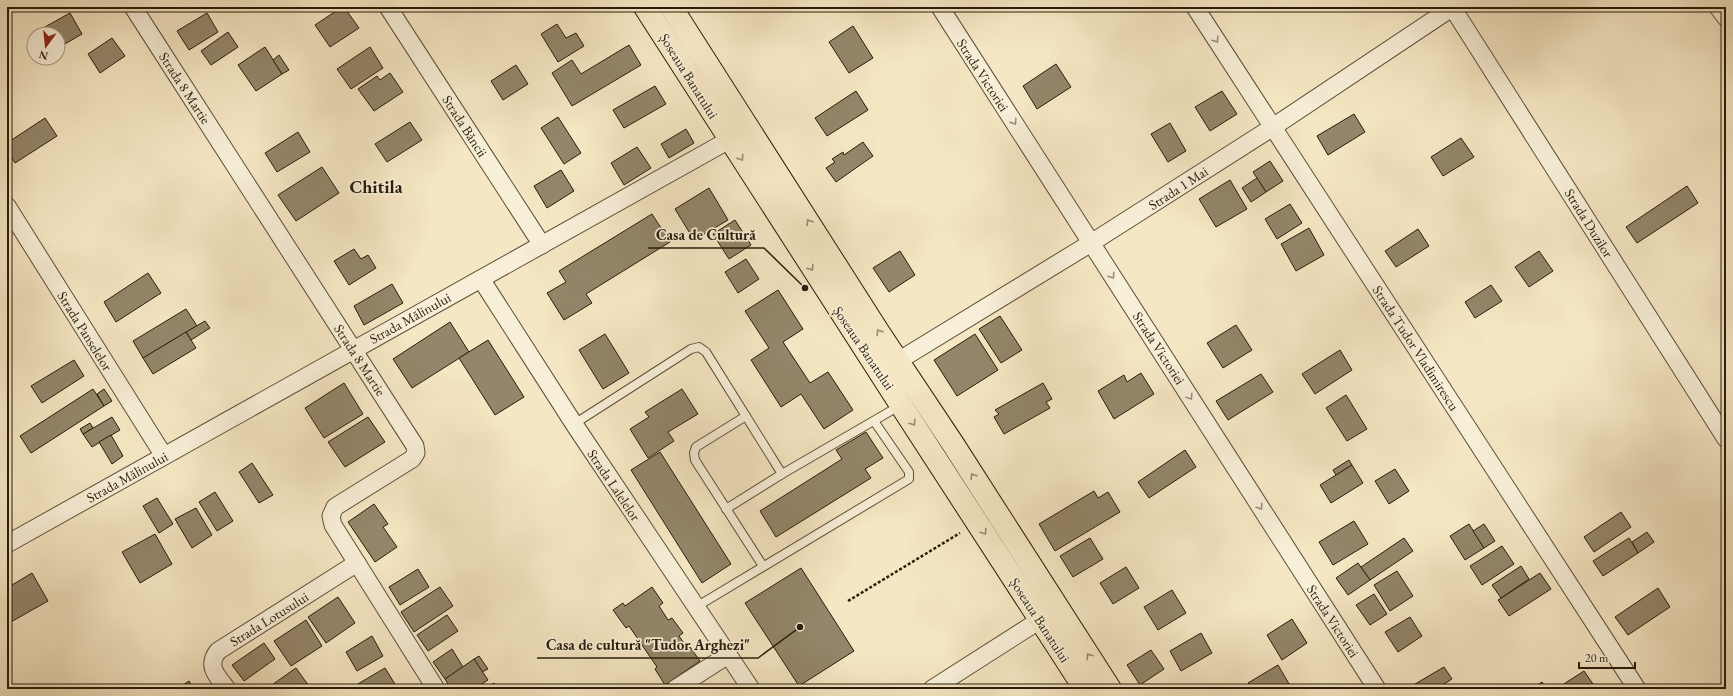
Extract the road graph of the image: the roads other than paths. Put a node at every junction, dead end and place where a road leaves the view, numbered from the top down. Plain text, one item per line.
1 (132, 7) edge
2 (388, 7) edge
3 (645, 7) edge
4 (671, 7) edge
5 (940, 7) edge
6 (1195, 7) edge
7 (1452, 7) edge
8 (1718, 7) edge
9 (1726, 18) edge
10 (1273, 127) junction
11 (730, 140) junction
12 (7, 206) edge
13 (1091, 243) junction
14 (542, 245) junction
15 (481, 279) junction
16 (354, 350) junction
17 (898, 361) junction
18 (902, 405) junction
19 (746, 416) junction
20 (874, 421) junction
21 (574, 424) junction
22 (1726, 439) edge
23 (164, 456) junction
24 (782, 474) junction
25 (726, 509) junction
26 (7, 544) edge
27 (356, 564) junction
28 (763, 566) junction
29 (696, 607) junction
30 (1040, 620) junction
31 (728, 655) junction
32 (227, 689) edge
33 (436, 689) edge
34 (674, 689) edge
35 (751, 689) edge
36 (932, 689) edge
37 (1085, 689) edge
38 (1110, 689) edge
39 (1377, 689) edge
40 (1637, 689) edge

1 - 16 street, Strada 8 Martie
2 - 14 street, Strada Băncii
3 - 11 main road, Șoseaua Banatului
17 -> 4 main road, Șoseaua Banatului
5 -> 13 street, Strada Victoriei
6 -> 10 street, Strada Tudor Vladimirescu
7 - 10 street, Strada 1 Mai
7 - 22 street, Strada Duzilor
8 - 9 street
10 - 13 street, Strada 1 Mai
10 - 40 street, Strada Tudor Vladimirescu
11 - 14 street, Strada Mălinului
11 -> 18 main road, Șoseaua Banatului
12 - 23 street, Strada Panselelor
13 - 17 street, Strada 1 Mai
13 -> 39 street, Strada Victoriei
14 - 15 street, Strada Mălinului
15 - 16 street, Strada Mălinului
15 - 21 street, Strada Lalelelor
16 - 23 street, Strada Mălinului
16 - 27 street, Strada 8 Martie
38 -> 17 main road, Șoseaua Banatului
18 - 20 lane
18 -> 30 main road, Șoseaua Banatului
19 - 21 lane
19 - 24 lane
19 - 25 lane
20 - 24 lane
20 - 28 lane
21 - 29 street, Strada Lalelelor
23 - 26 street, Strada Mălinului
24 - 25 lane
25 - 28 lane
27 - 32 street, Strada Lotusului
27 - 33 street, Strada 8 Martie
28 - 29 lane
29 - 31 street, Strada Lalelelor
30 - 36 street
30 - 37 main road, Șoseaua Banatului
31 - 34 street
31 - 35 street, Strada Lalelelor

